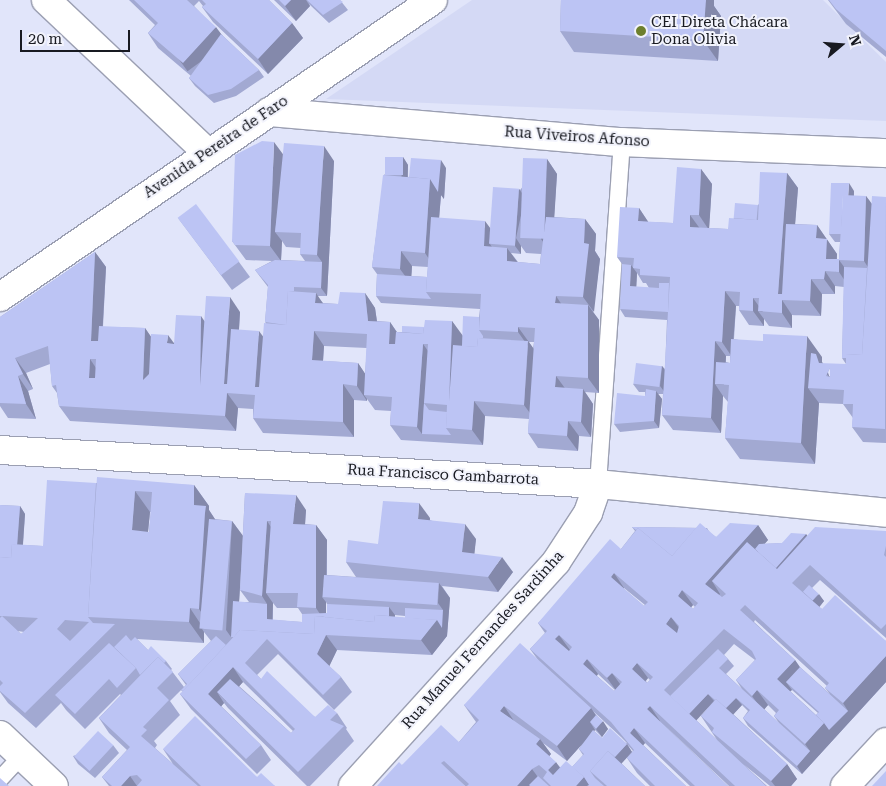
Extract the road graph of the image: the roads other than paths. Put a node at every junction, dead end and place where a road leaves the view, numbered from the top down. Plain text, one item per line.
1 (46, 0) edge
2 (433, 0) edge
3 (269, 112) junction
4 (622, 142) junction
5 (208, 153) junction
6 (886, 153) edge
7 (0, 297) edge
8 (0, 450) edge
9 (598, 484) junction
10 (886, 512) edge
11 (0, 735) edge
12 (886, 742) edge
13 (22, 755) junction
14 (0, 779) edge
15 (54, 786) edge
16 (352, 786) edge
17 (845, 786) edge

1 - 5 street
2 - 3 street, Avenida Pereira de Faro
3 - 4 street, Rua Viveiros Afonso
3 - 5 street, Avenida Pereira de Faro
4 - 6 street, Rua Viveiros Afonso
4 - 9 lane
5 - 7 street, Avenida Pereira de Faro
8 - 9 street, Rua Francisco Gambarrota
9 - 10 street, Rua Francisco Gambarrota
9 - 16 street, Rua Manuel Fernandes Sardinha
11 - 13 street
12 - 17 street
13 - 14 lane
13 - 15 street

